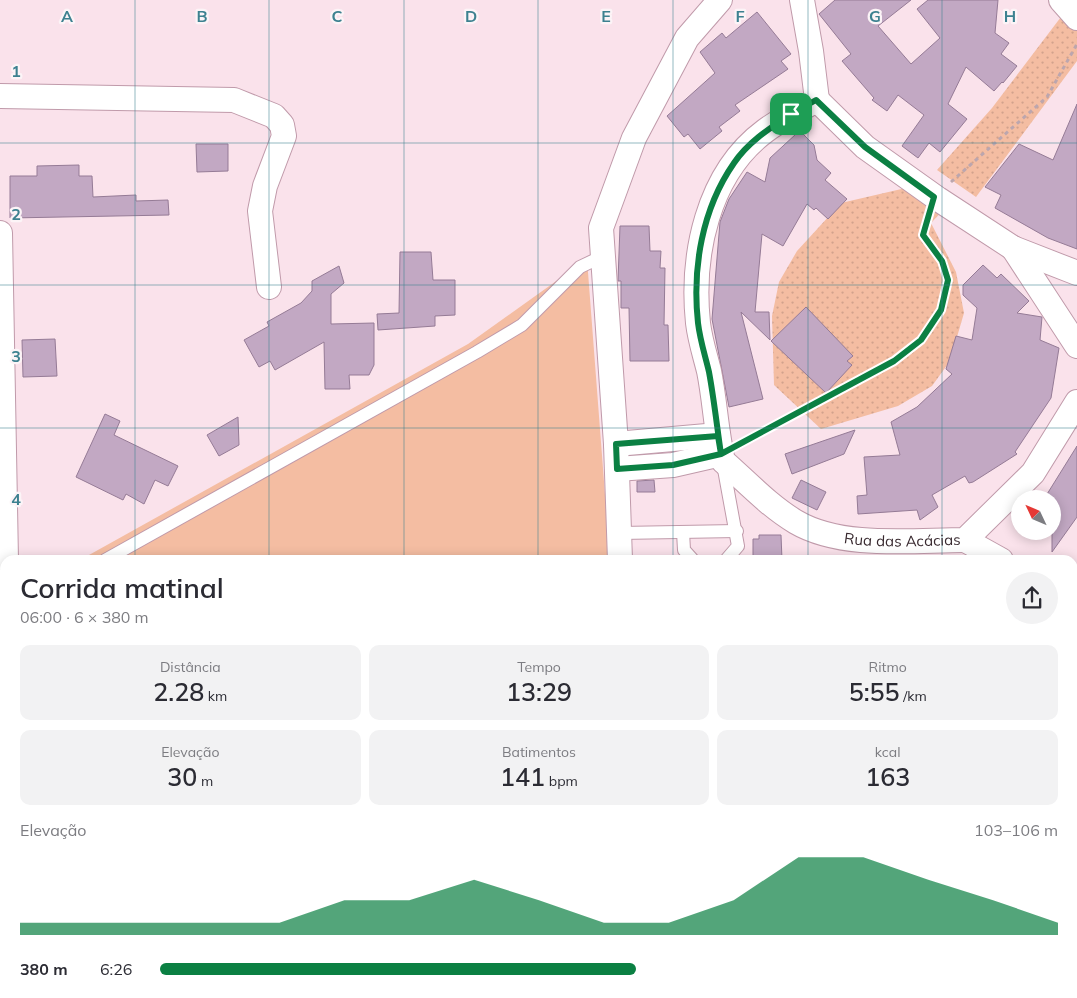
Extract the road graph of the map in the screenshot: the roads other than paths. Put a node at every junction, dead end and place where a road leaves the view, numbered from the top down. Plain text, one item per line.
1 (720, 0) edge
2 (802, 0) edge
3 (1061, 0) edge
4 (1077, 18) edge
5 (0, 96) edge
6 (816, 100) junction
7 (0, 233) edge
8 (1013, 248) junction
9 (601, 257) junction
10 (1077, 273) edge
11 (269, 287) dead end
12 (1077, 346) edge
13 (1077, 402) edge
14 (616, 444) junction
15 (721, 450) junction
16 (617, 469) junction
17 (737, 531) junction
18 (683, 532) junction
19 (620, 533) junction
20 (965, 540) junction
21 (6, 555) edge
22 (114, 555) edge
23 (620, 555) edge
24 (688, 555) edge
25 (730, 555) edge
26 (992, 555) edge

1 - 9 street
2 - 6 street
3 - 4 street
5 - 11 street
6 - 8 street
6 - 15 street
7 - 21 street
8 - 10 street
8 - 12 street
9 - 14 street
9 - 22 lane
13 - 20 street, Rua das Acácias
14 - 15 street
14 - 16 street
15 - 16 street
15 - 17 lane
15 - 20 street, Rua das Acácias
16 - 19 street
17 - 18 lane
17 - 25 lane
18 - 19 lane
18 - 24 lane
19 - 23 street
20 - 26 street

